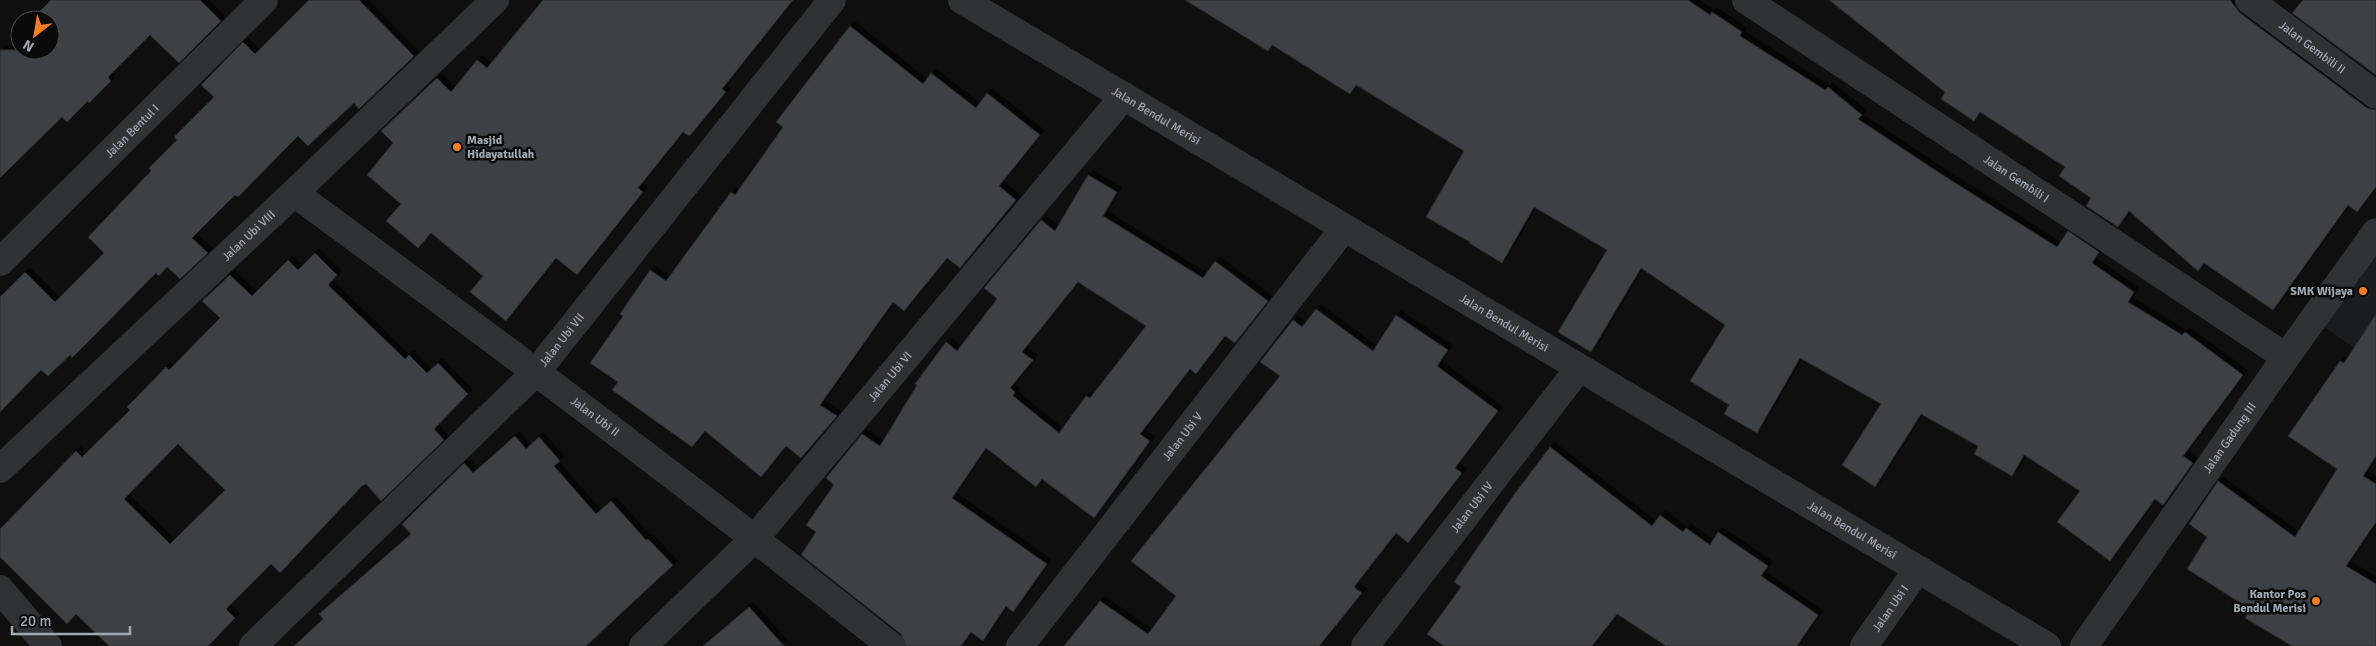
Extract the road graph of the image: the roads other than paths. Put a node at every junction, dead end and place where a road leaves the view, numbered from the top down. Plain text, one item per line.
1 (264, 0) edge
2 (495, 0) edge
3 (832, 0) edge
4 (962, 0) edge
5 (1746, 0) edge
6 (2249, 0) edge
7 (2376, 95) edge
8 (1124, 96) junction
9 (294, 193) junction
10 (1344, 228) junction
11 (2376, 232) edge
12 (0, 262) edge
13 (2286, 357) junction
14 (1579, 368) junction
15 (537, 371) junction
16 (0, 469) edge
17 (756, 537) junction
18 (1918, 570) junction
19 (0, 589) edge
20 (48, 646) edge
21 (253, 646) edge
22 (643, 646) edge
23 (892, 646) edge
24 (1020, 646) edge
25 (1365, 646) edge
26 (1864, 646) edge
27 (2047, 646) edge
28 (2084, 646) edge

1 - 12 street, Jalan Bentul I
2 - 9 street, Jalan Ubi VIII
3 - 15 street, Jalan Ubi VII
4 - 8 street, Jalan Bendul Merisi
5 - 13 street, Jalan Gembili I
6 - 7 street, Jalan Gembili II
8 - 10 street, Jalan Bendul Merisi
8 - 17 street, Jalan Ubi VI
9 - 15 street, Jalan Ubi II
9 - 16 street, Jalan Ubi VIII
10 - 14 street, Jalan Bendul Merisi
10 - 24 street, Jalan Ubi V
11 - 13 street, Jalan Gadung III
13 - 28 street, Jalan Gadung III
14 - 18 street, Jalan Bendul Merisi
14 - 25 street, Jalan Ubi IV
15 - 17 street, Jalan Ubi II
15 - 21 street, Jalan Ubi VII
17 - 22 street, Jalan Ubi VI
17 - 23 street, Jalan Ubi II
18 - 26 street, Jalan Ubi I
18 - 27 street, Jalan Bendul Merisi
19 - 20 street

